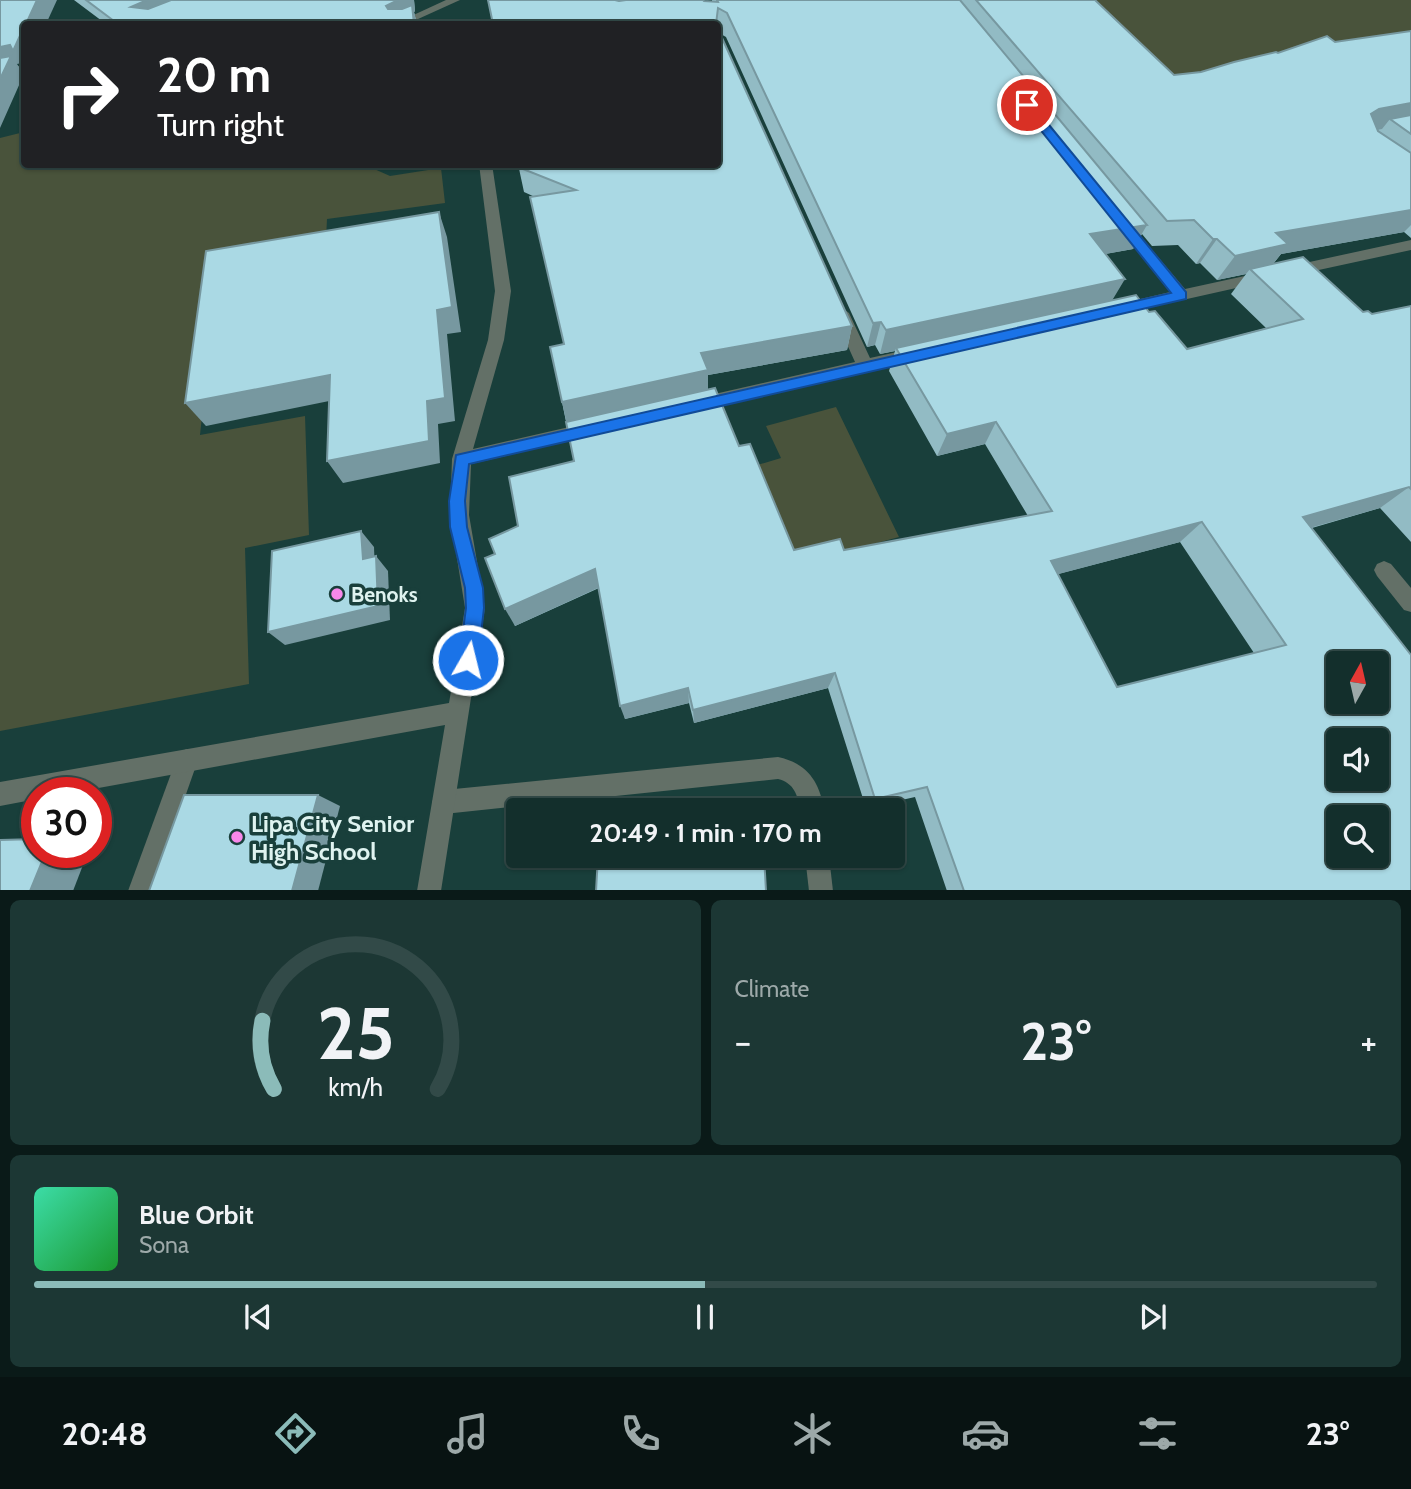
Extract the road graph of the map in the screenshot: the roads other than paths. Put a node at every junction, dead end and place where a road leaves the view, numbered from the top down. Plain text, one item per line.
1 (455, 0) edge
2 (406, 21) edge
3 (21, 69) edge
4 (0, 73) edge
5 (486, 168) edge
6 (1112, 211) edge
7 (1411, 245) edge
8 (1181, 295) junction
9 (836, 303) edge
10 (1102, 313) edge
11 (931, 351) edge
12 (865, 366) junction
13 (677, 409) edge
14 (609, 425) edge
15 (461, 460) junction
16 (1384, 570) dead end
17 (1411, 603) edge
18 (458, 712) junction
19 (187, 760) junction
20 (0, 794) edge
21 (808, 798) edge
22 (444, 802) junction
23 (818, 868) edge
24 (140, 890) edge
25 (429, 890) edge
26 (821, 890) edge

1 - 2 street
3 - 4 street
5 - 15 street
6 - 8 street
7 - 8 street
8 - 10 street
9 - 12 street
11 - 12 street
12 - 13 street
14 - 15 street
15 - 18 street
16 - 17 street
18 - 19 street
18 - 22 street
19 - 20 street
19 - 24 street
21 - 22 street
22 - 25 street
23 - 26 street

